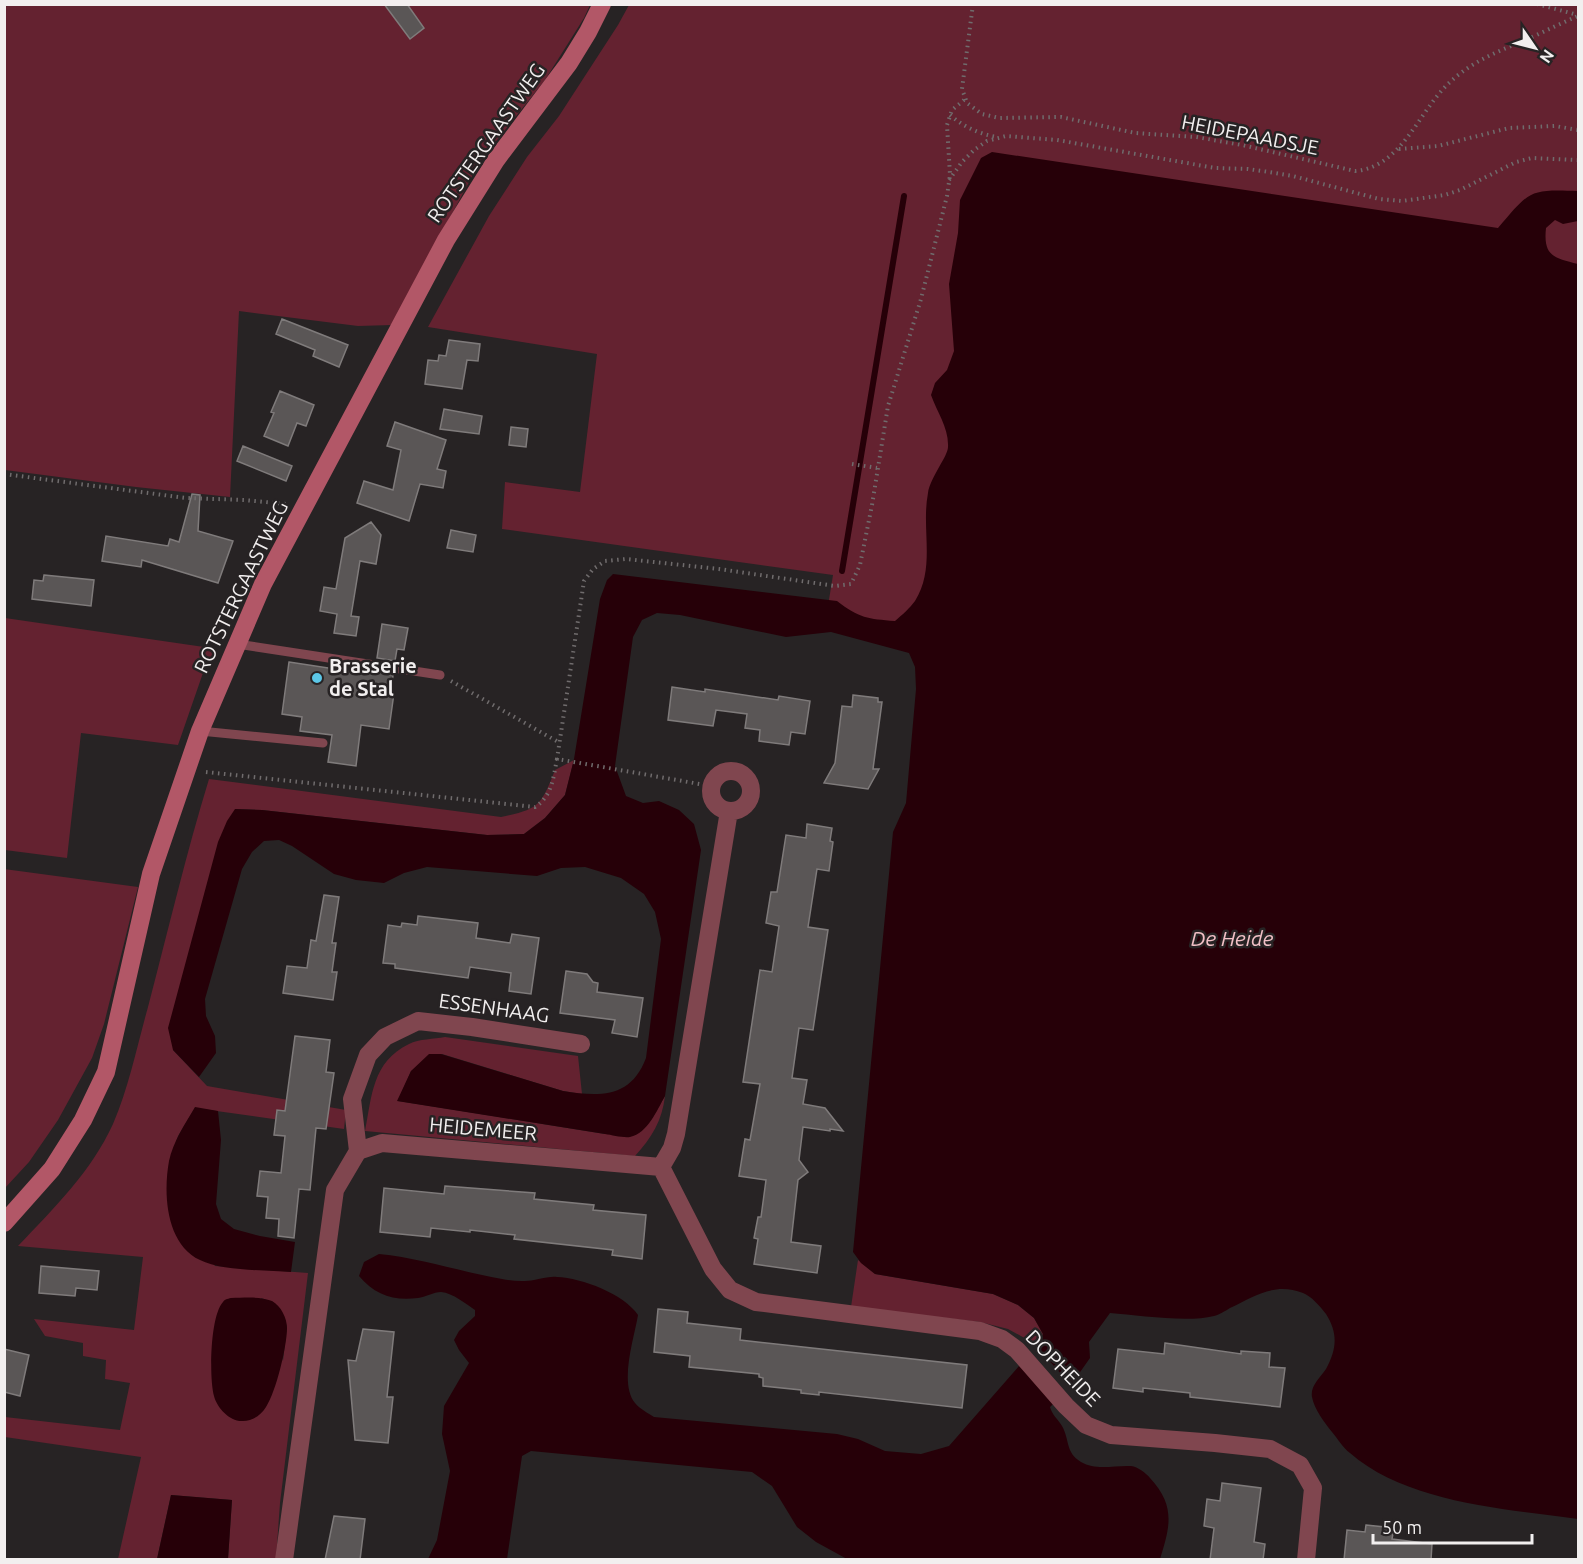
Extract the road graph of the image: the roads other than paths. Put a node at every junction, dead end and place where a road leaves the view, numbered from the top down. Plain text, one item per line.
1 (602, 4) edge
2 (237, 644) junction
3 (440, 675) road end
4 (200, 731) junction
5 (323, 743) dead end
6 (729, 811) junction
7 (581, 1044) dead end
8 (358, 1151) junction
9 (661, 1167) junction
10 (4, 1223) edge
11 (284, 1560) edge
12 (1306, 1560) edge

1 - 2 street, ROTSTERGAASTWEG
2 - 3 lane
2 - 4 street, ROTSTERGAASTWEG
4 - 5 lane
4 - 10 street, ROTSTERGAASTWEG
6 - 6 street
6 - 9 street
7 - 8 street, ESSENHAAG
8 - 9 street, HEIDEMEER
8 - 11 street
9 - 12 street, DOPHEIDE

